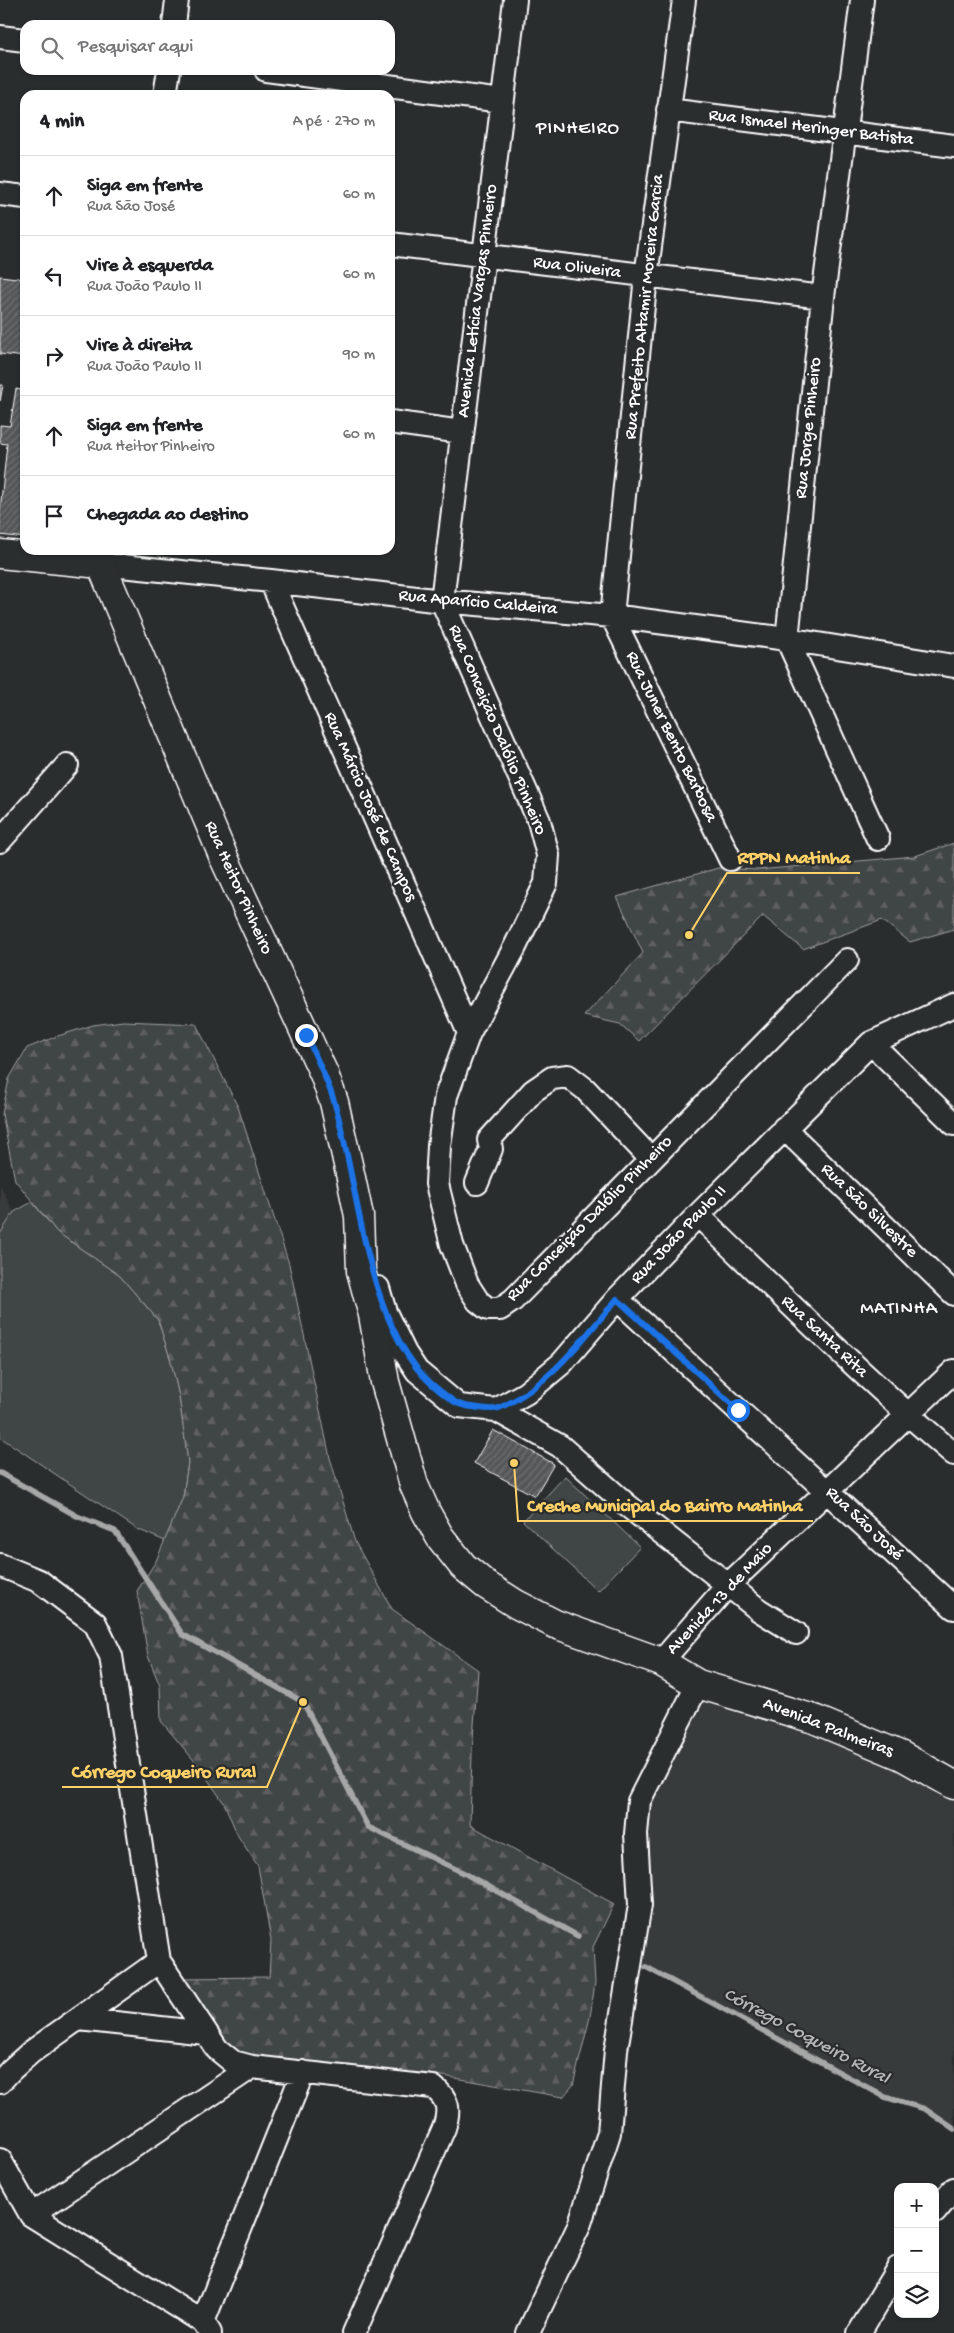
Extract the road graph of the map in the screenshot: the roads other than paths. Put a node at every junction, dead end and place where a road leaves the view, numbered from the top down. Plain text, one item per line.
1 (177, 0) edge
2 (515, 0) edge
3 (684, 0) edge
4 (862, 0) edge
5 (175, 20) edge
6 (0, 37) edge
7 (20, 39) edge
8 (168, 75) edge
9 (304, 75) edge
10 (166, 90) edge
11 (502, 101) junction
12 (668, 110) junction
13 (845, 131) junction
14 (954, 146) edge
15 (0, 194) edge
16 (20, 196) edge
17 (395, 245) edge
18 (484, 257) junction
19 (646, 276) junction
20 (823, 296) junction
21 (395, 423) edge
22 (462, 432) junction
23 (0, 554) edge
24 (20, 555) edge
25 (34, 555) edge
26 (102, 557) edge
27 (271, 581) junction
28 (442, 601) junction
29 (612, 616) junction
30 (787, 639) junction
31 (954, 666) edge
32 (67, 765) dead end
33 (878, 839) dead end
34 (0, 841) edge
35 (730, 859) dead end
36 (847, 960) dead end
37 (954, 1005) edge
38 (468, 1033) junction
39 (871, 1043) junction
40 (954, 1124) edge
41 (784, 1128) junction
42 (650, 1158) junction
43 (478, 1183) dead end
44 (698, 1215) junction
45 (358, 1216) junction
46 (954, 1294) edge
47 (617, 1299) junction
48 (954, 1371) edge
49 (496, 1410) junction
50 (908, 1416) junction
51 (954, 1454) edge
52 (827, 1490) junction
53 (0, 1565) edge
54 (728, 1586) junction
55 (954, 1608) edge
56 (796, 1634) dead end
57 (661, 1662) junction
58 (698, 1684) junction
59 (954, 1785) edge
60 (158, 1960) junction
61 (79, 2019) junction
62 (206, 2034) junction
63 (252, 2067) junction
64 (303, 2072) junction
65 (0, 2082) edge
66 (0, 2160) edge
67 (954, 2189) edge
68 (939, 2207) edge
69 (31, 2215) junction
70 (895, 2273) edge
71 (207, 2328) edge
72 (354, 2333) edge
73 (528, 2333) edge
74 (859, 2333) edge

1 - 5 street
2 - 11 street, Avenida Letícia Vargas Pinheiro
3 - 12 street, Rua Prefeito Altamir Moreira Garcia
4 - 13 street, Rua Jorge Pinheiro
6 - 7 street
8 - 10 street
9 - 11 street
11 - 18 street, Avenida Letícia Vargas Pinheiro
12 - 13 street, Rua Ismael Heringer Batista
12 - 19 street, Rua Prefeito Altamir Moreira Garcia
13 - 14 street, Rua Ismael Heringer Batista
13 - 20 street, Rua Jorge Pinheiro
15 - 16 street
17 - 18 street, Rua Oliveira
18 - 19 street, Rua Oliveira
18 - 22 street, Avenida Letícia Vargas Pinheiro
19 - 20 street, Rua Oliveira
19 - 29 street, Rua Prefeito Altamir Moreira Garcia
20 - 30 street, Rua Jorge Pinheiro
21 - 22 street
22 - 28 street, Avenida Letícia Vargas Pinheiro
23 - 24 street, Rua Aparício Caldeira
25 - 26 street, Rua Aparício Caldeira
26 - 27 street, Rua Aparício Caldeira
26 - 45 street, Rua Heitor Pinheiro
27 - 28 street, Rua Aparício Caldeira
27 - 38 street, Rua Márcio José de Campos
28 - 29 street, Rua Aparício Caldeira
28 - 38 street, Rua Conceição Dalólio Pinheiro
29 - 30 street, Rua Aparício Caldeira
29 - 35 street, Rua Juner Bento Barbosa
30 - 31 street, Rua Aparício Caldeira
30 - 33 street
32 - 34 street
36 - 42 street, Rua Conceição Dalólio Pinheiro
37 - 39 street, Rua João Paulo II
38 - 42 street, Rua Conceição Dalólio Pinheiro
39 - 40 street
39 - 41 street, Rua João Paulo II
41 - 44 street, Rua João Paulo II
41 - 46 street, Rua São Silvestre
42 - 43 street
44 - 47 street, Rua João Paulo II
44 - 50 street, Rua Santa Rita
45 - 49 street
45 - 57 street, Rua Heitor Pinheiro
47 - 49 street, Rua João Paulo II
47 - 52 street, Rua São José
48 - 50 street, Avenida 13 de Maio
49 - 54 street
50 - 51 street, Rua Santa Rita
50 - 52 street, Avenida 13 de Maio
52 - 54 street, Avenida 13 de Maio
52 - 55 street, Rua São José
53 - 60 street
54 - 56 street
54 - 57 street, Avenida 13 de Maio
57 - 58 street, Avenida Palmeiras
58 - 59 street, Avenida Palmeiras
58 - 73 street
60 - 61 street
60 - 62 street
61 - 62 street
61 - 65 street
62 - 63 street
63 - 64 street
63 - 69 street
64 - 71 street
64 - 72 street
66 - 69 street
67 - 68 street
69 - 71 street
70 - 74 street

